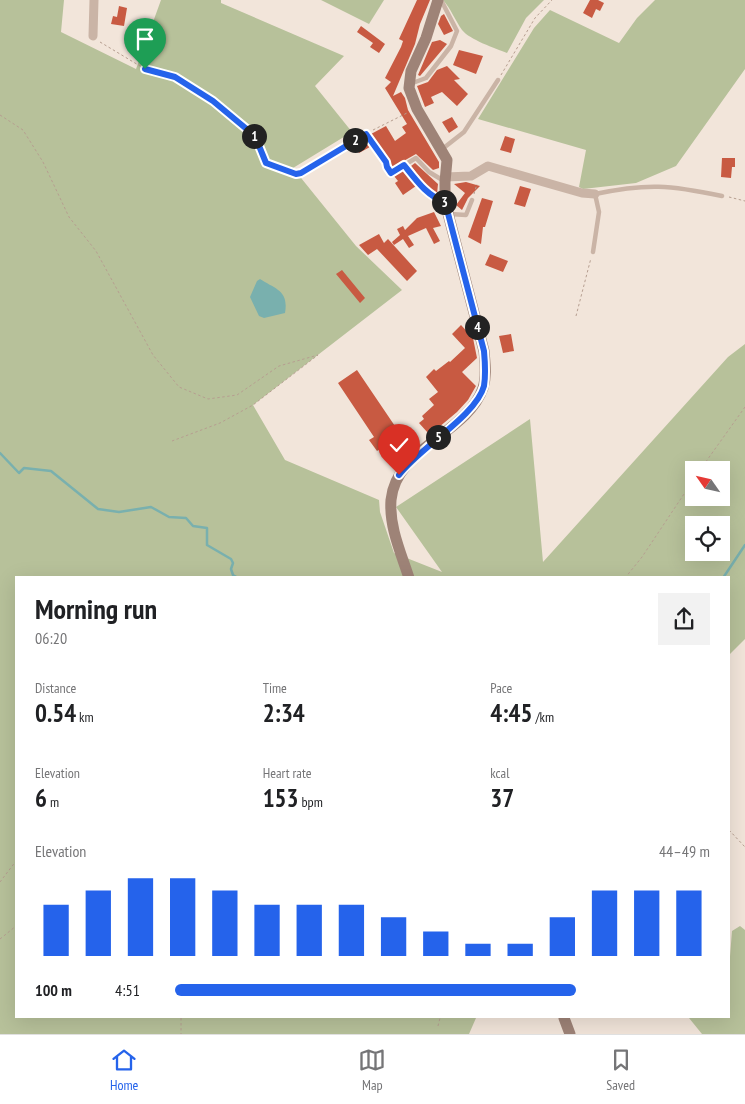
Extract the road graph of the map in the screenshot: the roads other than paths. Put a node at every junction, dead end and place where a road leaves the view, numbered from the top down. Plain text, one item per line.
1 (94, 0) edge
2 (439, 0) edge
3 (93, 36) road end
4 (498, 80) road end
5 (409, 84) junction
6 (366, 134) road end
7 (442, 150) junction
8 (404, 165) junction
9 (445, 179) junction
10 (595, 194) junction
11 (722, 196) road end
12 (472, 200) road end
13 (445, 202) junction
14 (448, 214) junction
15 (592, 252) road end
16 (408, 576) edge
17 (564, 1018) edge
18 (570, 1034) edge

1 - 3 street
2 - 5 street
2 - 5 lane
4 - 7 lane
5 - 7 street
6 - 8 lane
7 - 9 street
8 - 9 lane
8 - 13 lane
9 - 10 street
9 - 13 street
10 - 11 lane
10 - 15 lane
12 - 14 lane
13 - 14 street
14 - 16 street
17 - 18 street

